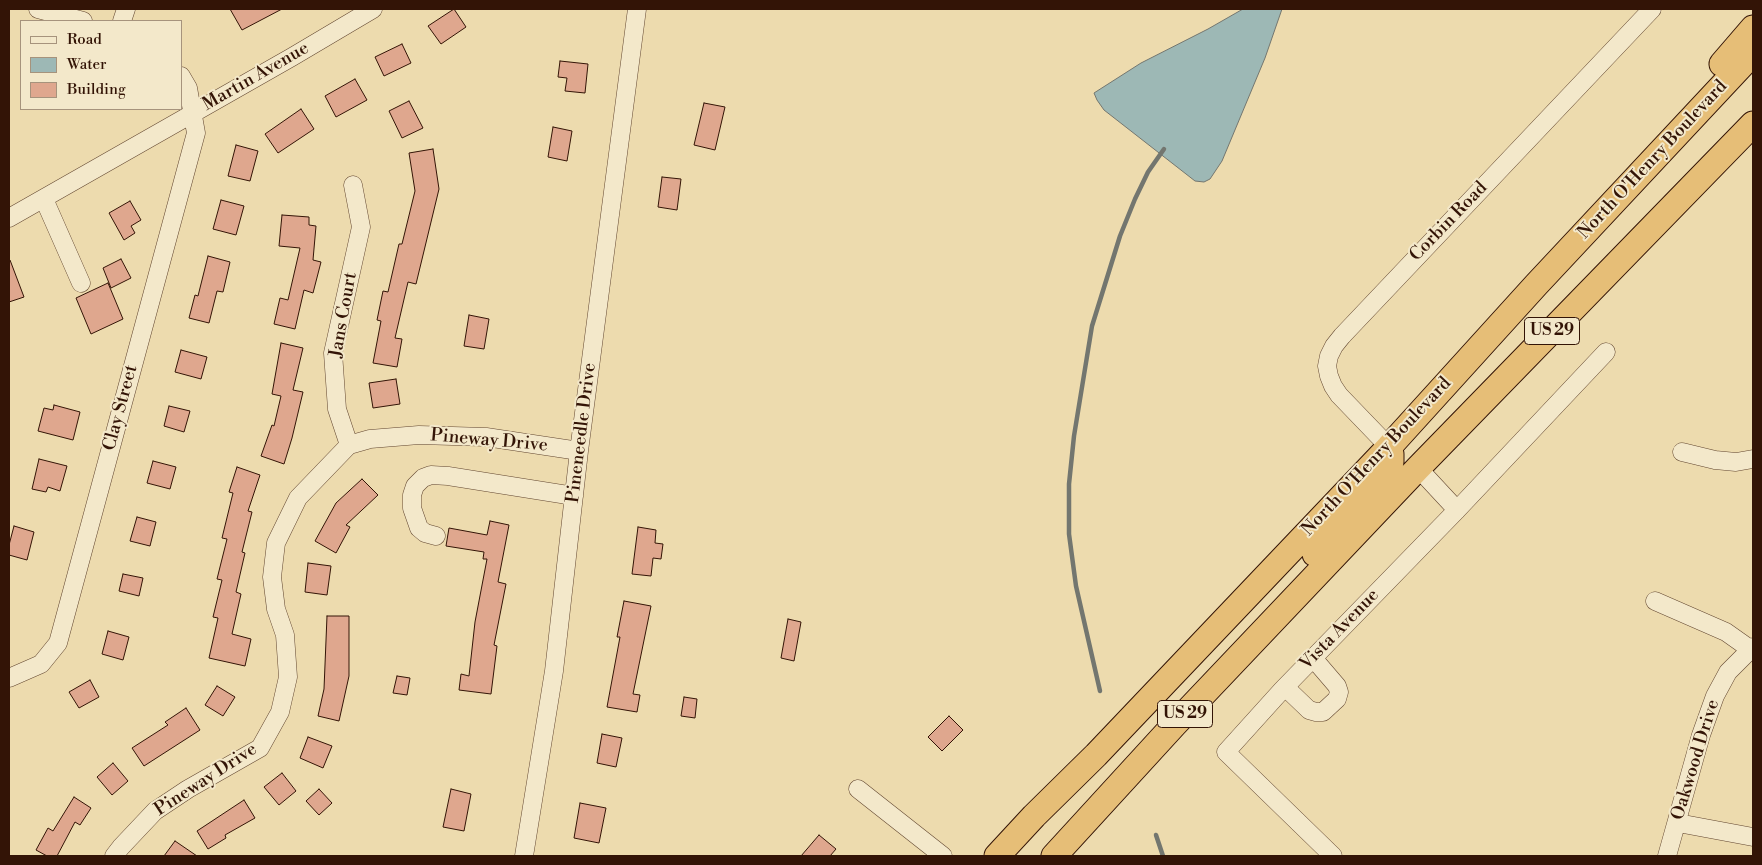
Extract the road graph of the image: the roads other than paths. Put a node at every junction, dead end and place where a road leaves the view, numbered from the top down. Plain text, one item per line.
1 (38, 9) edge
2 (373, 9) edge
3 (637, 9) edge
4 (1652, 9) edge
5 (79, 20) edge
6 (1753, 28) edge
7 (1753, 53) edge
8 (182, 78) edge
9 (192, 113) junction
10 (1753, 124) edge
11 (353, 185) dead end
12 (44, 199) junction
13 (1605, 211) junction
14 (9, 218) edge
15 (81, 283) dead end
16 (1606, 352) dead end
17 (349, 445) junction
18 (1389, 447) junction
19 (579, 451) junction
20 (1682, 452) dead end
21 (1753, 459) edge
22 (1418, 468) junction
23 (574, 496) junction
24 (1457, 510) junction
25 (436, 536) dead end
26 (1655, 601) dead end
27 (1752, 648) edge
28 (1313, 658) junction
29 (1229, 668) junction
30 (9, 678) edge
31 (1285, 687) junction
32 (1096, 755) junction
33 (858, 789) dead end
34 (1678, 823) junction
35 (1753, 837) edge
36 (114, 856) edge
37 (524, 856) edge
38 (943, 856) edge
39 (997, 856) edge
40 (1017, 856) edge
41 (1054, 856) edge
42 (1332, 856) edge
43 (1667, 856) edge

1 - 5 street
2 - 9 street, Martin Avenue
3 - 19 street, Pineneedle Drive
4 - 18 street, Corbin Road
6 - 13 highway
7 - 13 highway, North O'Henry Boulevard / US 29
8 - 9 street, Clay Street
9 - 12 street, Martin Avenue
9 - 30 street, Clay Street
10 - 22 highway, North O'Henry Boulevard / US 29
11 - 17 street, Jans Court
12 - 14 street, Martin Avenue
12 - 15 street
13 - 18 highway, North O'Henry Boulevard / US 29
16 - 24 street, Vista Avenue
17 - 19 street, Pineway Drive
17 - 36 street, Pineway Drive
18 - 29 highway
18 - 32 highway, North O'Henry Boulevard / US 29
19 - 23 street, Pineneedle Drive
20 - 21 street
22 - 24 street
22 - 29 highway, North O'Henry Boulevard / US 29
23 - 25 street
23 - 37 street, Pineneedle Drive
24 - 28 street, Vista Avenue
26 - 27 street
27 - 34 street, Oakwood Drive
28 - 31 street, Vista Avenue
28 - 31 street
29 - 41 highway, North O'Henry Boulevard / US 29
31 - 42 street, Vista Avenue
32 - 39 highway, North O'Henry Boulevard / US 29
32 - 40 highway
33 - 38 street
34 - 35 street
34 - 43 street, Oakwood Drive

